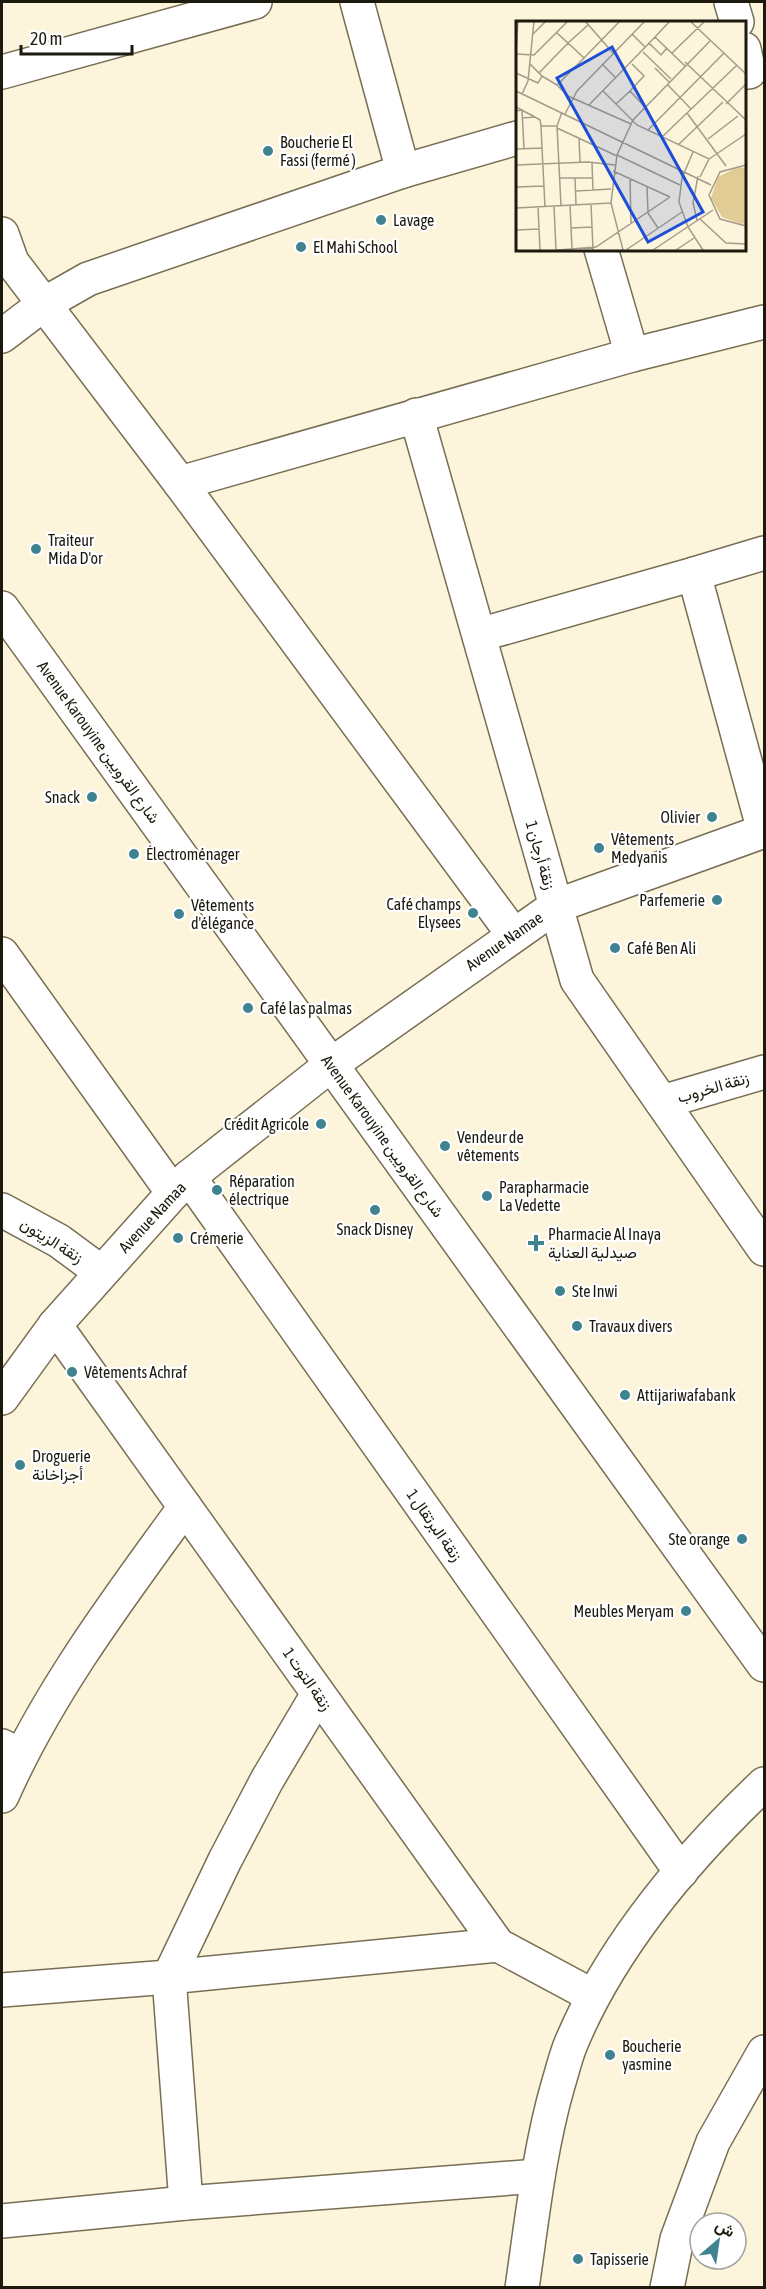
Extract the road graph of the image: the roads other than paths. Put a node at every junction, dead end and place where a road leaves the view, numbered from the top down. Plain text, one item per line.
1 (255, 2) edge
2 (357, 2) edge
3 (731, 2) edge
4 (737, 21) edge
5 (2, 72) edge
6 (516, 138) edge
7 (404, 171) junction
8 (2, 234) edge
9 (601, 250) edge
10 (44, 304) junction
11 (765, 322) edge
12 (2, 336) edge
13 (632, 355) junction
14 (416, 415) junction
15 (180, 483) junction
16 (765, 553) edge
17 (694, 574) junction
18 (2, 608) edge
19 (478, 635) junction
20 (765, 831) edge
21 (556, 906) junction
22 (513, 934) junction
23 (2, 954) edge
24 (332, 1064) junction
25 (765, 1072) edge
26 (662, 1102) junction
27 (181, 1185) junction
28 (2, 1210) edge
29 (765, 1249) edge
30 (101, 1272) junction
31 (55, 1325) junction
32 (2, 1398) edge
33 (185, 1506) junction
34 (765, 1665) edge
35 (318, 1694) junction
36 (11, 1750) edge
37 (765, 1784) edge
38 (2, 1796) edge
39 (681, 1872) junction
40 (498, 1945) junction
41 (170, 1977) junction
42 (2, 1990) edge
43 (593, 1996) junction
44 (765, 2052) edge
45 (538, 2176) junction
46 (186, 2203) junction
47 (2, 2221) edge
48 (522, 2288) edge
49 (667, 2288) edge

1 - 5 street
2 - 7 street
3 - 4 street
6 - 7 street
7 - 10 street
8 - 10 street
9 - 13 street
10 - 12 street
10 - 15 street
11 - 13 street
13 - 14 street
14 - 15 street
14 - 19 street, زنقة أرجان 1
15 - 22 street
16 - 17 street
17 - 19 street
17 - 20 street
18 - 24 street, Avenue Karouyine شارع القرويين
19 - 21 street, زنقة أرجان 1
20 - 21 street, Avenue Namae
21 - 22 street, Avenue Namae
21 - 26 street, زنقة أرجان 1
22 - 24 street, Avenue Namae
23 - 27 street, زنقة البرتقال 1
24 - 27 street, Avenue Namaa
24 - 34 street, Avenue Karouyine شارع القرويين
25 - 26 street, زنقة الخروب
26 - 29 street, زنقة أرجان 1
27 - 30 street, Avenue Namaa
27 - 39 street, زنقة البرتقال 1
28 - 30 street, زنقة الزيتون
30 - 31 street, Avenue Namaa
31 - 32 street, Avenue Namaa
31 - 33 street, زنقة التوت 1
33 - 35 street, زنقة التوت 1
33 - 36 street
35 - 40 street, زنقة التوت 1
35 - 41 street
36 - 38 street
37 - 39 street
39 - 43 street
40 - 41 street
40 - 43 street, زنقة التوت 1
41 - 42 street
41 - 46 street
43 - 45 street
44 - 49 street
45 - 46 street
45 - 48 street
46 - 47 street

